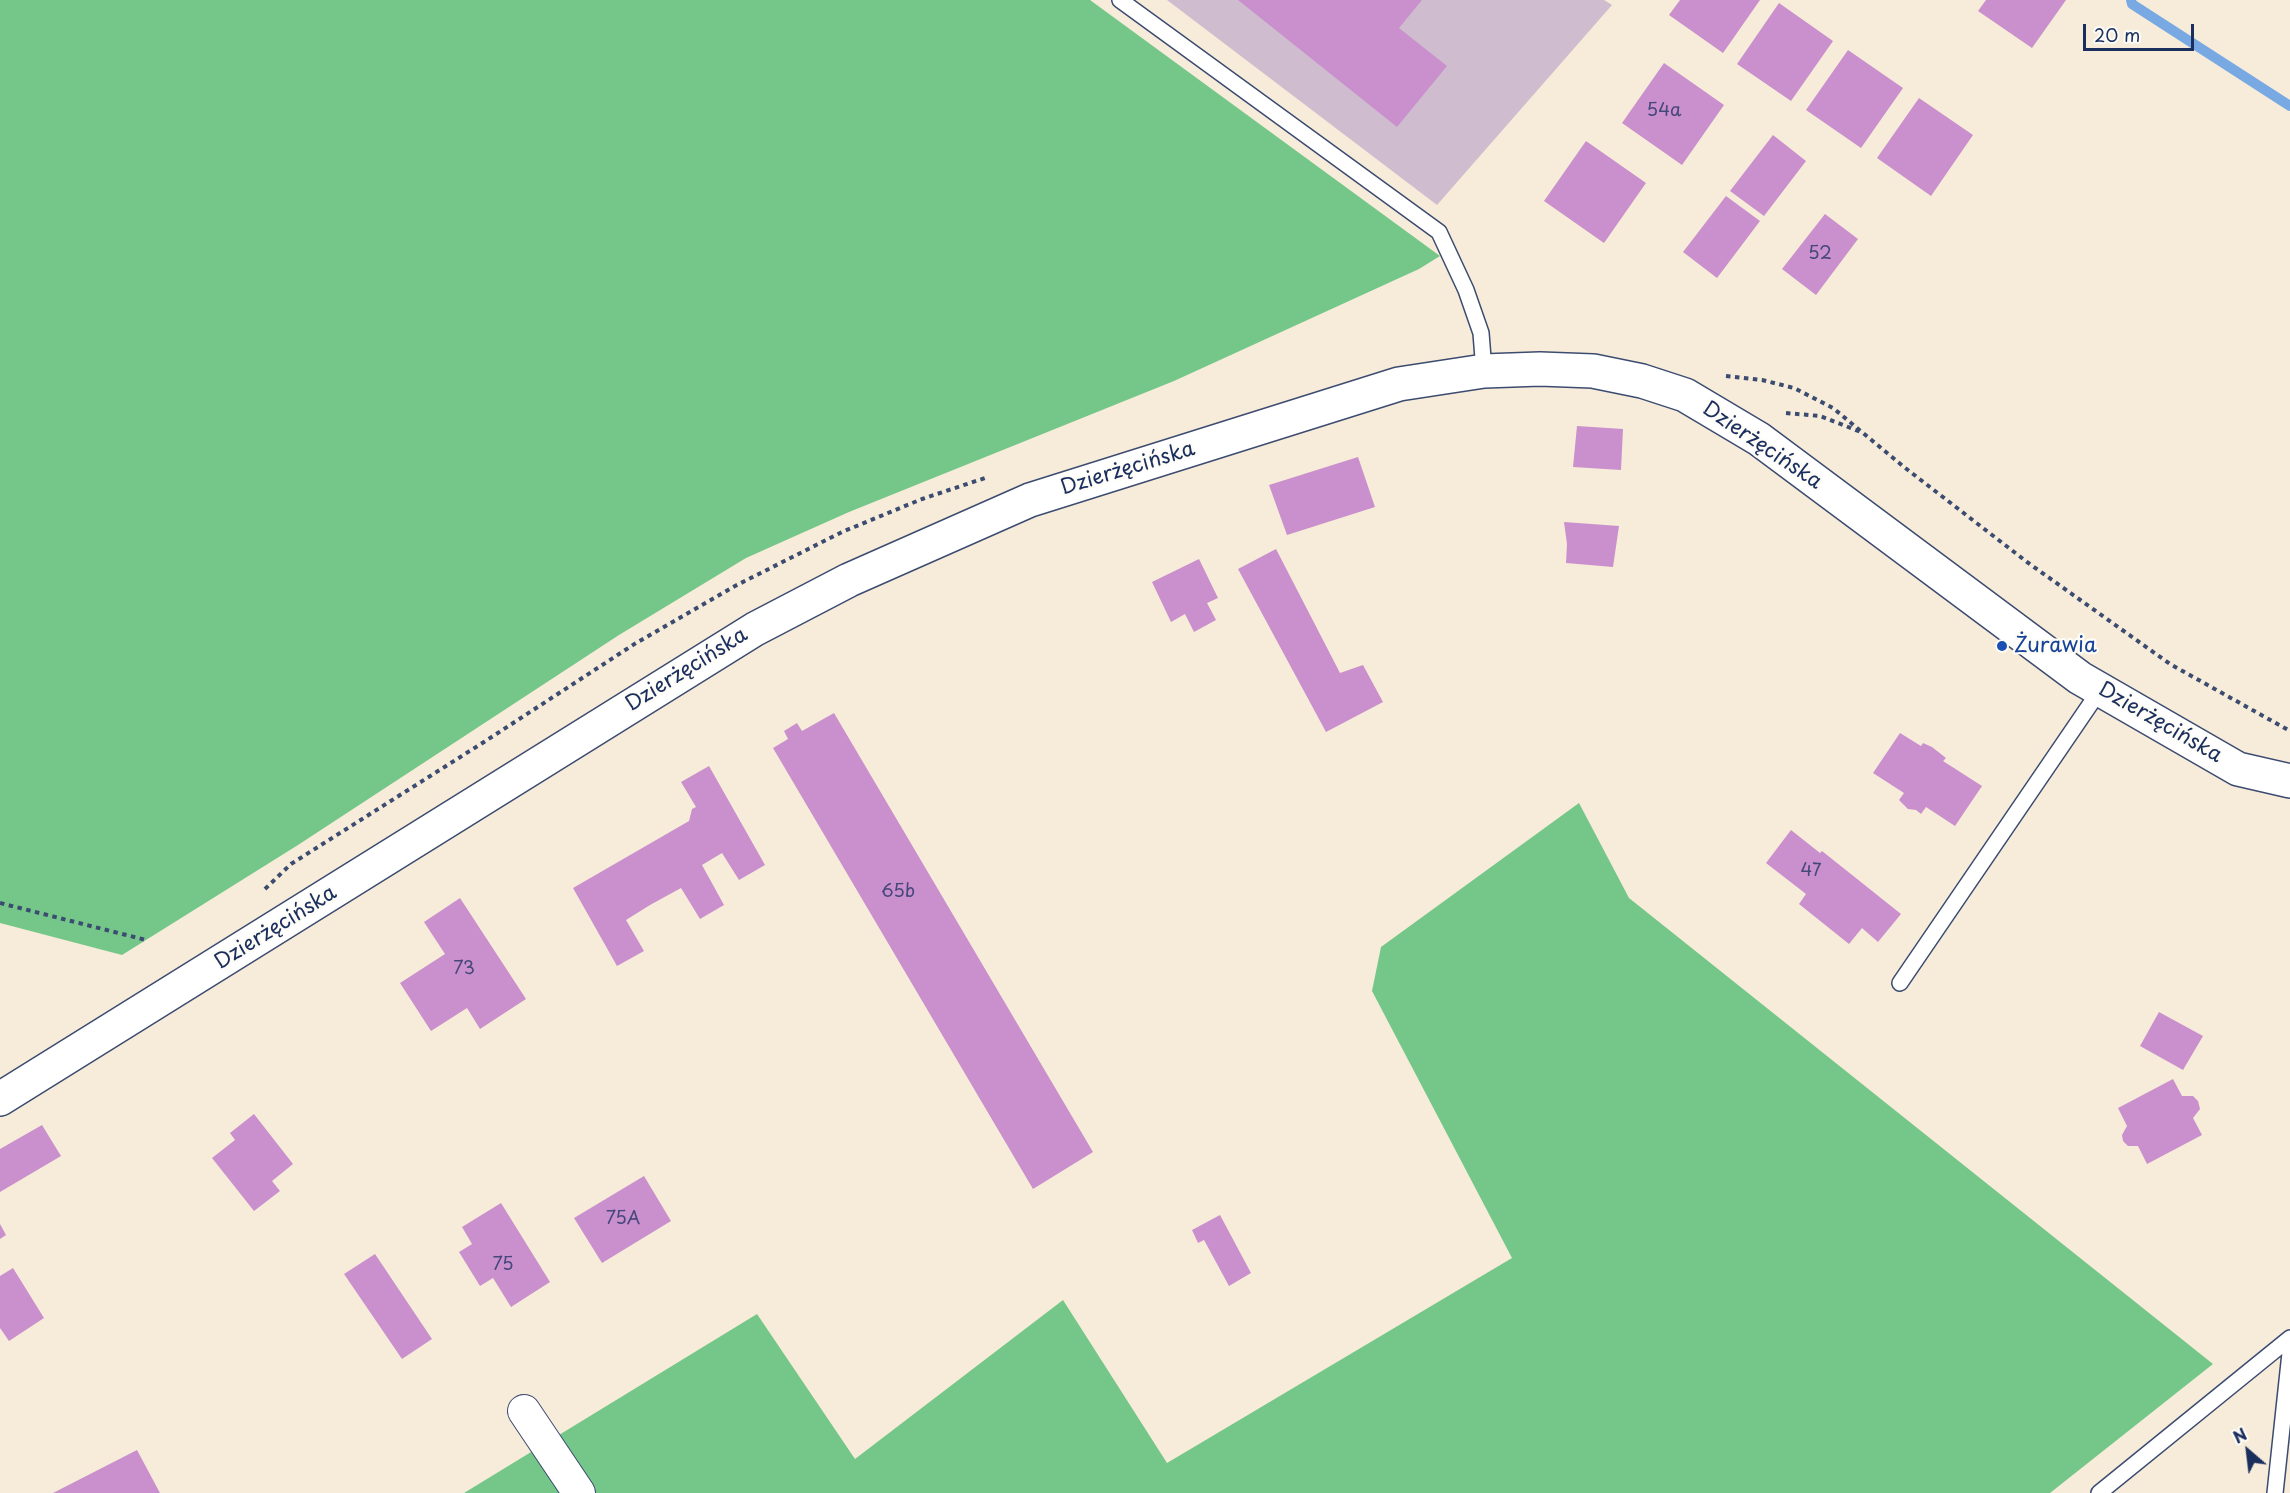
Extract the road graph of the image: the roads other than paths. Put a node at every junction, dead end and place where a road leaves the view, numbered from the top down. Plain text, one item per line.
1 (1120, 0) edge
2 (1484, 371) junction
3 (2100, 690) junction
4 (2290, 781) edge
5 (1900, 983) dead end
6 (0, 1099) edge
7 (2290, 1338) edge
8 (2290, 1353) edge
9 (524, 1411) dead end
10 (579, 1493) edge
11 (2099, 1493) edge
12 (2275, 1493) edge

1 - 2 lane
2 - 3 street, Dzierżęcińska
2 - 6 street, Dzierżęcińska
3 - 4 street, Dzierżęcińska
3 - 5 lane
7 - 11 lane
8 - 12 lane
9 - 10 street

